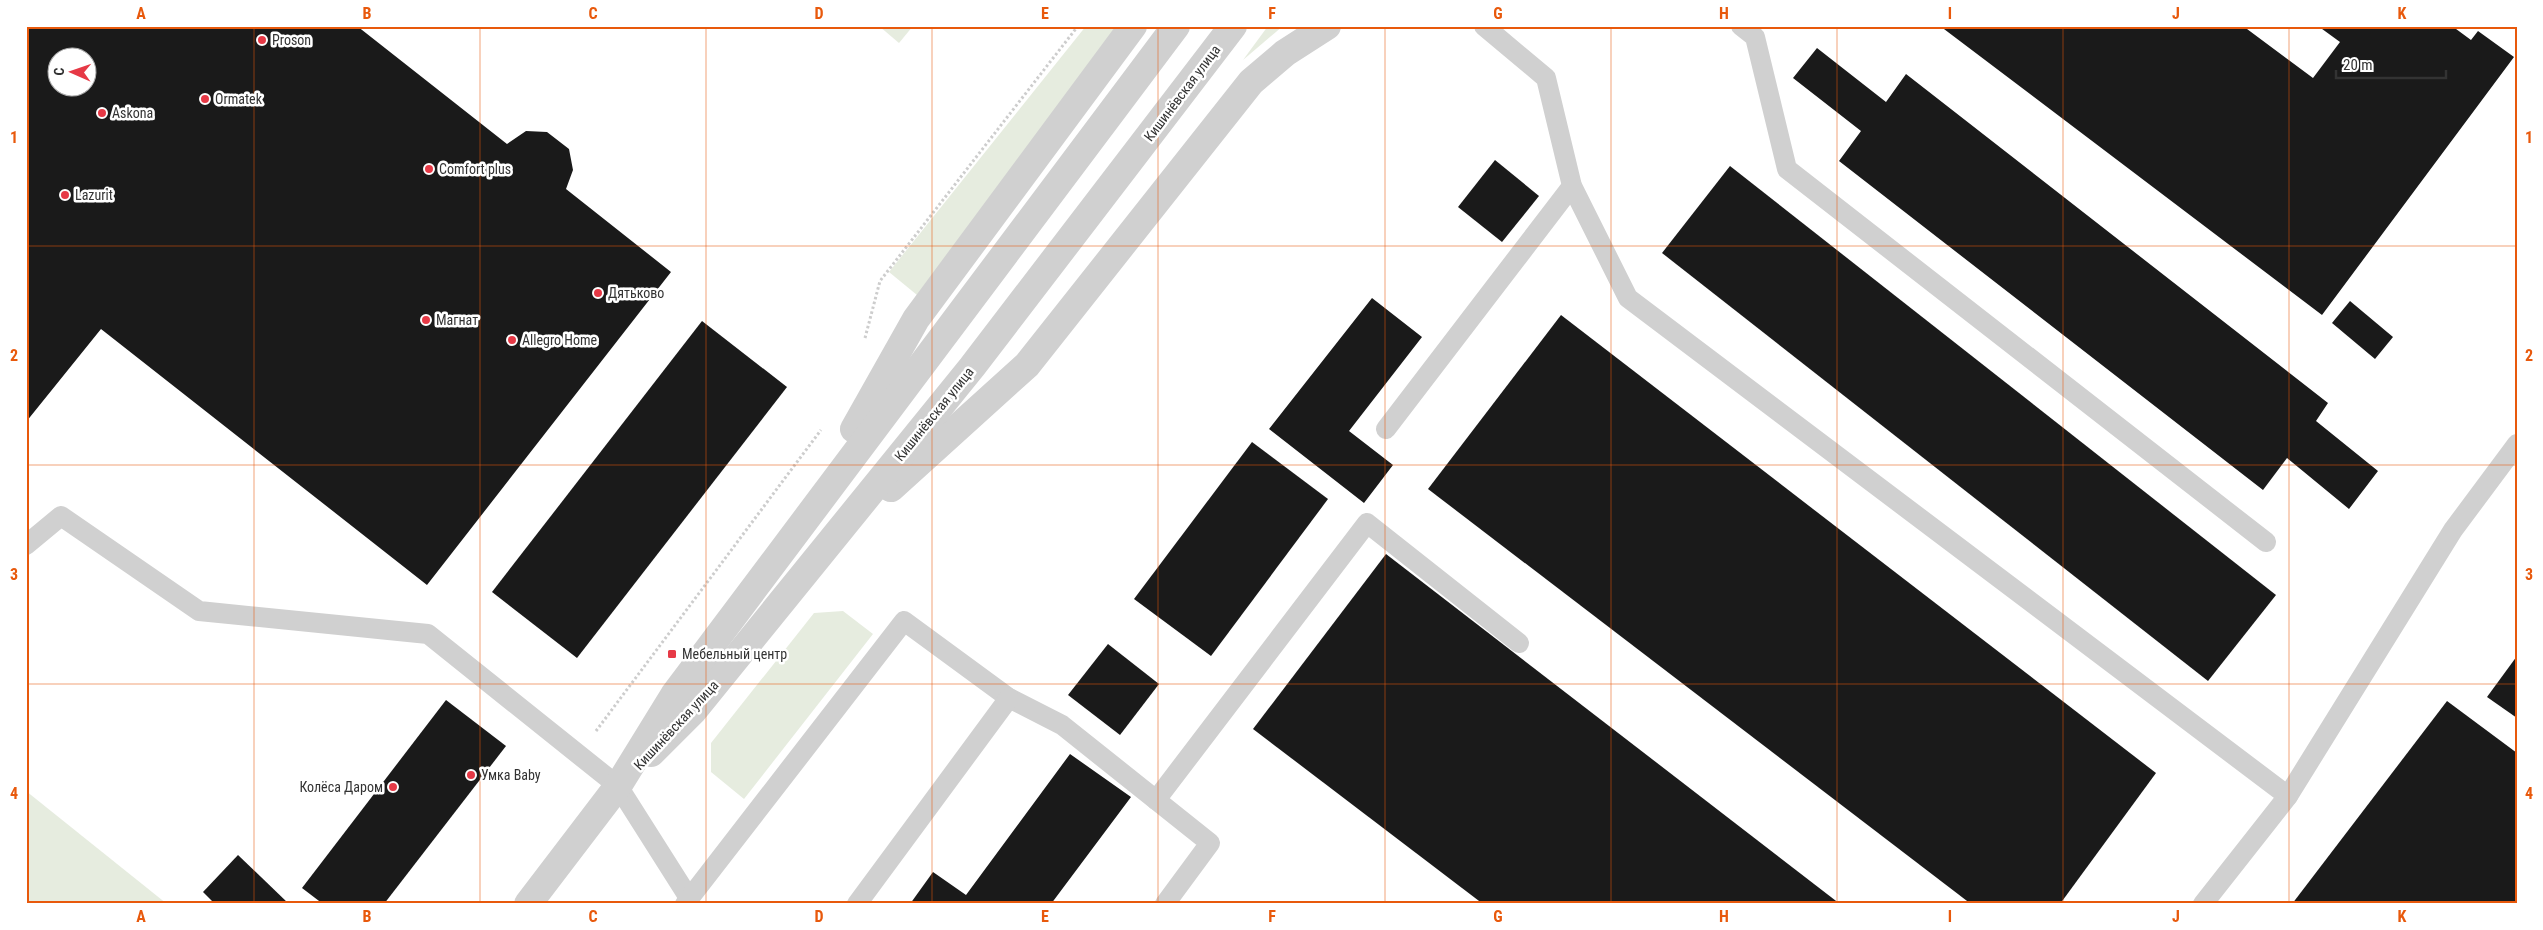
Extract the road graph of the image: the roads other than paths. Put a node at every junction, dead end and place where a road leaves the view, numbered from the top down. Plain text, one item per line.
1 (1133, 26) edge
2 (1176, 26) edge
3 (1233, 26) edge
4 (1326, 26) edge
5 (1484, 26) edge
6 (1742, 26) edge
7 (1572, 186) junction
8 (1386, 429) dead end
9 (2517, 444) edge
10 (802, 522) junction
11 (2266, 542) dead end
12 (26, 545) edge
13 (829, 545) junction
14 (1519, 643) dead end
15 (1009, 698) junction
16 (618, 786) junction
17 (2288, 796) junction
18 (1156, 800) junction
19 (688, 902) edge
20 (528, 904) edge
21 (857, 904) edge
22 (1165, 904) edge
23 (2203, 904) edge

1 - 10 street
2 - 10 street, Кишинёвская улица
3 - 13 street, Кишинёвская улица
4 - 13 street
5 - 7 lane
6 - 11 lane
7 - 8 lane
7 - 17 lane
9 - 17 lane
10 - 16 street, Кишинёвская улица
12 - 16 lane
13 - 16 street, Кишинёвская улица
14 - 18 lane
15 - 18 lane
15 - 19 lane
15 - 21 lane
16 - 19 lane
16 - 20 street, Кишинёвская улица
17 - 23 lane
18 - 22 lane

